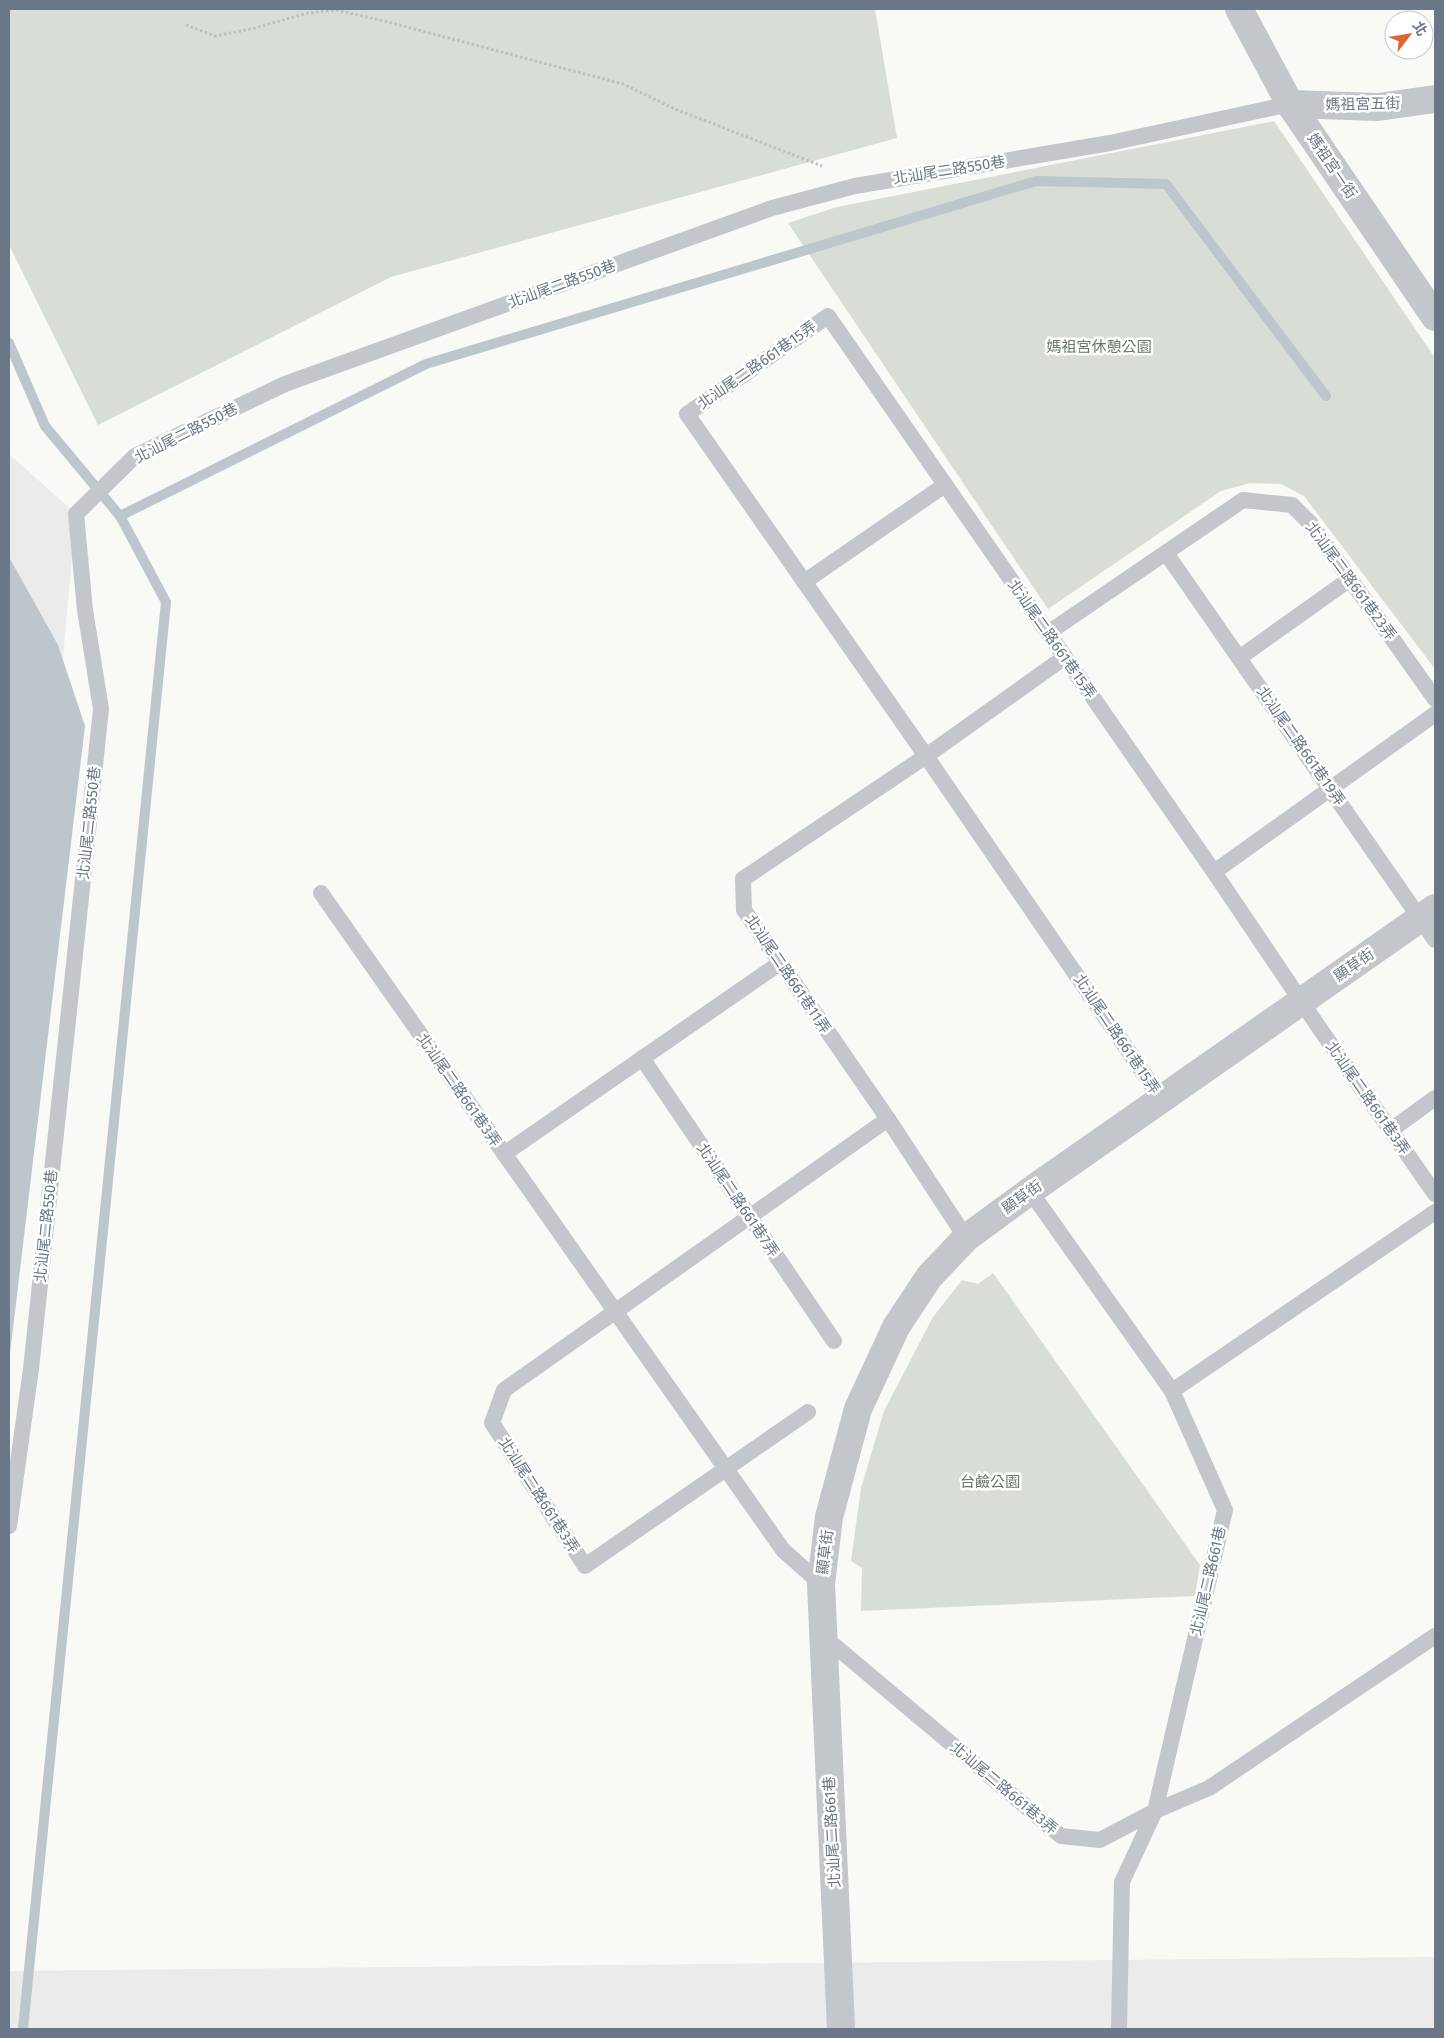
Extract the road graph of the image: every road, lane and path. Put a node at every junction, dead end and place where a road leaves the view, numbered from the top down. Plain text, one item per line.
1 (1239, 9) edge
2 (186, 25) dead end
3 (1435, 99) edge
4 (1290, 104) junction
5 (855, 186) junction
6 (1435, 317) edge
7 (944, 485) junction
8 (1166, 553) junction
9 (1350, 579) junction
10 (804, 582) junction
11 (1048, 632) junction
12 (1065, 658) junction
13 (1239, 658) junction
14 (1435, 700) edge
15 (1435, 714) edge
16 (926, 756) junction
17 (1331, 788) junction
18 (1214, 872) junction
19 (321, 893) dead end
20 (1430, 922) edge
21 (780, 963) junction
22 (1301, 1002) junction
23 (642, 1058) junction
24 (1435, 1098) edge
25 (1162, 1100) junction
26 (888, 1119) junction
27 (1391, 1130) junction
28 (504, 1154) junction
29 (1030, 1191) junction
30 (1435, 1194) edge
31 (1435, 1212) edge
32 (750, 1216) junction
33 (966, 1238) junction
34 (615, 1311) junction
35 (834, 1341) dead end
36 (1172, 1391) junction
37 (808, 1412) dead end
38 (726, 1469) junction
39 (9, 1526) edge
40 (821, 1584) junction
41 (823, 1636) junction
42 (1435, 1636) edge
43 (1155, 1811) junction
44 (841, 2029) edge
45 (1119, 2029) edge

1 - 4 street, 媽祖宮一街
2 - 5 path
3 - 4 street, 媽祖宮五街
4 - 5 lane, 北汕尾二路550巷
4 - 6 street, 媽祖宮一街
5 - 39 lane, 北汕尾二路550巷
7 - 10 lane
7 - 10 lane, 北汕尾二路661巷15弄
7 - 11 lane, 北汕尾二路661巷15弄
8 - 9 lane, 北汕尾二路661巷23弄
8 - 11 lane
8 - 13 lane, 北汕尾二路661巷19弄
9 - 13 lane
9 - 14 lane, 北汕尾二路661巷23弄
10 - 16 lane, 北汕尾二路661巷15弄
11 - 12 lane, 北汕尾二路661巷15弄
12 - 16 lane, 北汕尾二路661巷11弄
12 - 18 lane, 北汕尾二路661巷15弄
13 - 17 lane, 北汕尾二路661巷19弄
15 - 17 lane
16 - 21 lane, 北汕尾二路661巷11弄
16 - 25 lane, 北汕尾二路661巷15弄
17 - 18 lane
17 - 20 lane, 北汕尾二路661巷19弄
18 - 22 lane, 北汕尾二路661巷15弄
19 - 28 lane, 北汕尾二路661巷3弄
20 - 22 street, 顯草街
21 - 23 lane
21 - 26 lane, 北汕尾二路661巷11弄
22 - 25 street, 顯草街
22 - 27 lane, 北汕尾二路661巷3弄
23 - 28 lane
23 - 32 lane, 北汕尾二路661巷7弄
24 - 27 lane
25 - 29 street, 顯草街
26 - 32 lane, 北汕尾二路661巷3弄
26 - 33 lane, 北汕尾二路661巷11弄
27 - 30 lane, 北汕尾二路661巷3弄
28 - 34 lane, 北汕尾二路661巷3弄
29 - 33 street, 顯草街
29 - 36 lane, 北汕尾二路661巷
31 - 36 lane
32 - 34 lane, 北汕尾二路661巷3弄
32 - 35 lane, 北汕尾二路661巷7弄
33 - 40 street, 顯草街
34 - 38 lane, 北汕尾二路661巷3弄
34 - 38 lane, 北汕尾二路661巷3弄
36 - 43 lane, 北汕尾二路661巷
37 - 38 lane, 北汕尾二路661巷3弄
38 - 40 lane, 北汕尾二路661巷3弄
40 - 41 street, 顯草街
41 - 43 lane, 北汕尾二路661巷3弄
41 - 44 street, 北汕尾二路661巷
42 - 43 lane, 北汕尾二路661巷3弄
43 - 45 lane, 北汕尾二路661巷

